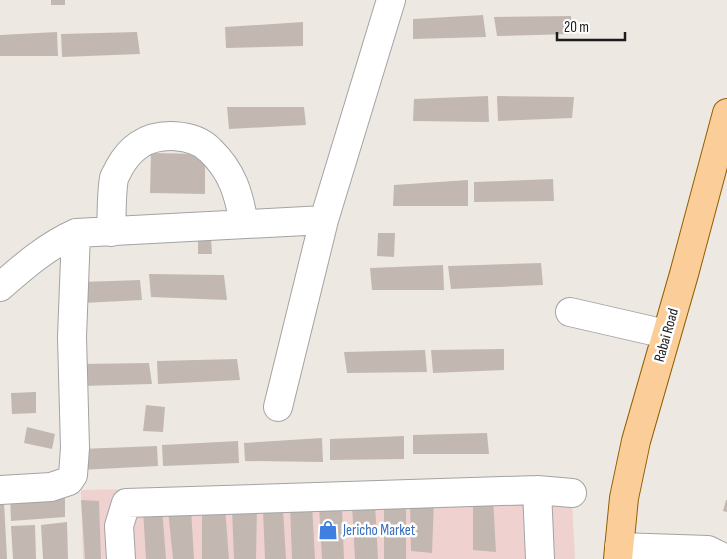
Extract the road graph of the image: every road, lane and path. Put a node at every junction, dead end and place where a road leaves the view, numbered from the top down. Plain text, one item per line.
1 (391, 0) edge
2 (725, 130) edge
3 (324, 220) junction
4 (244, 224) junction
5 (111, 232) junction
6 (76, 234) junction
7 (0, 286) edge
8 (570, 312) dead end
9 (666, 334) junction
10 (278, 408) dead end
11 (0, 490) edge
12 (537, 490) junction
13 (572, 493) dead end
14 (618, 553) edge
15 (121, 559) edge
16 (540, 559) edge
17 (726, 559) edge

1 - 3 street
2 - 9 main road, Rabai Road
3 - 4 street
3 - 10 street
4 - 5 street
4 - 5 street
5 - 6 street
6 - 7 street
6 - 11 street
8 - 9 street
9 - 14 main road, Rabai Road
12 - 13 street
12 - 15 street
12 - 16 street
14 - 17 street

